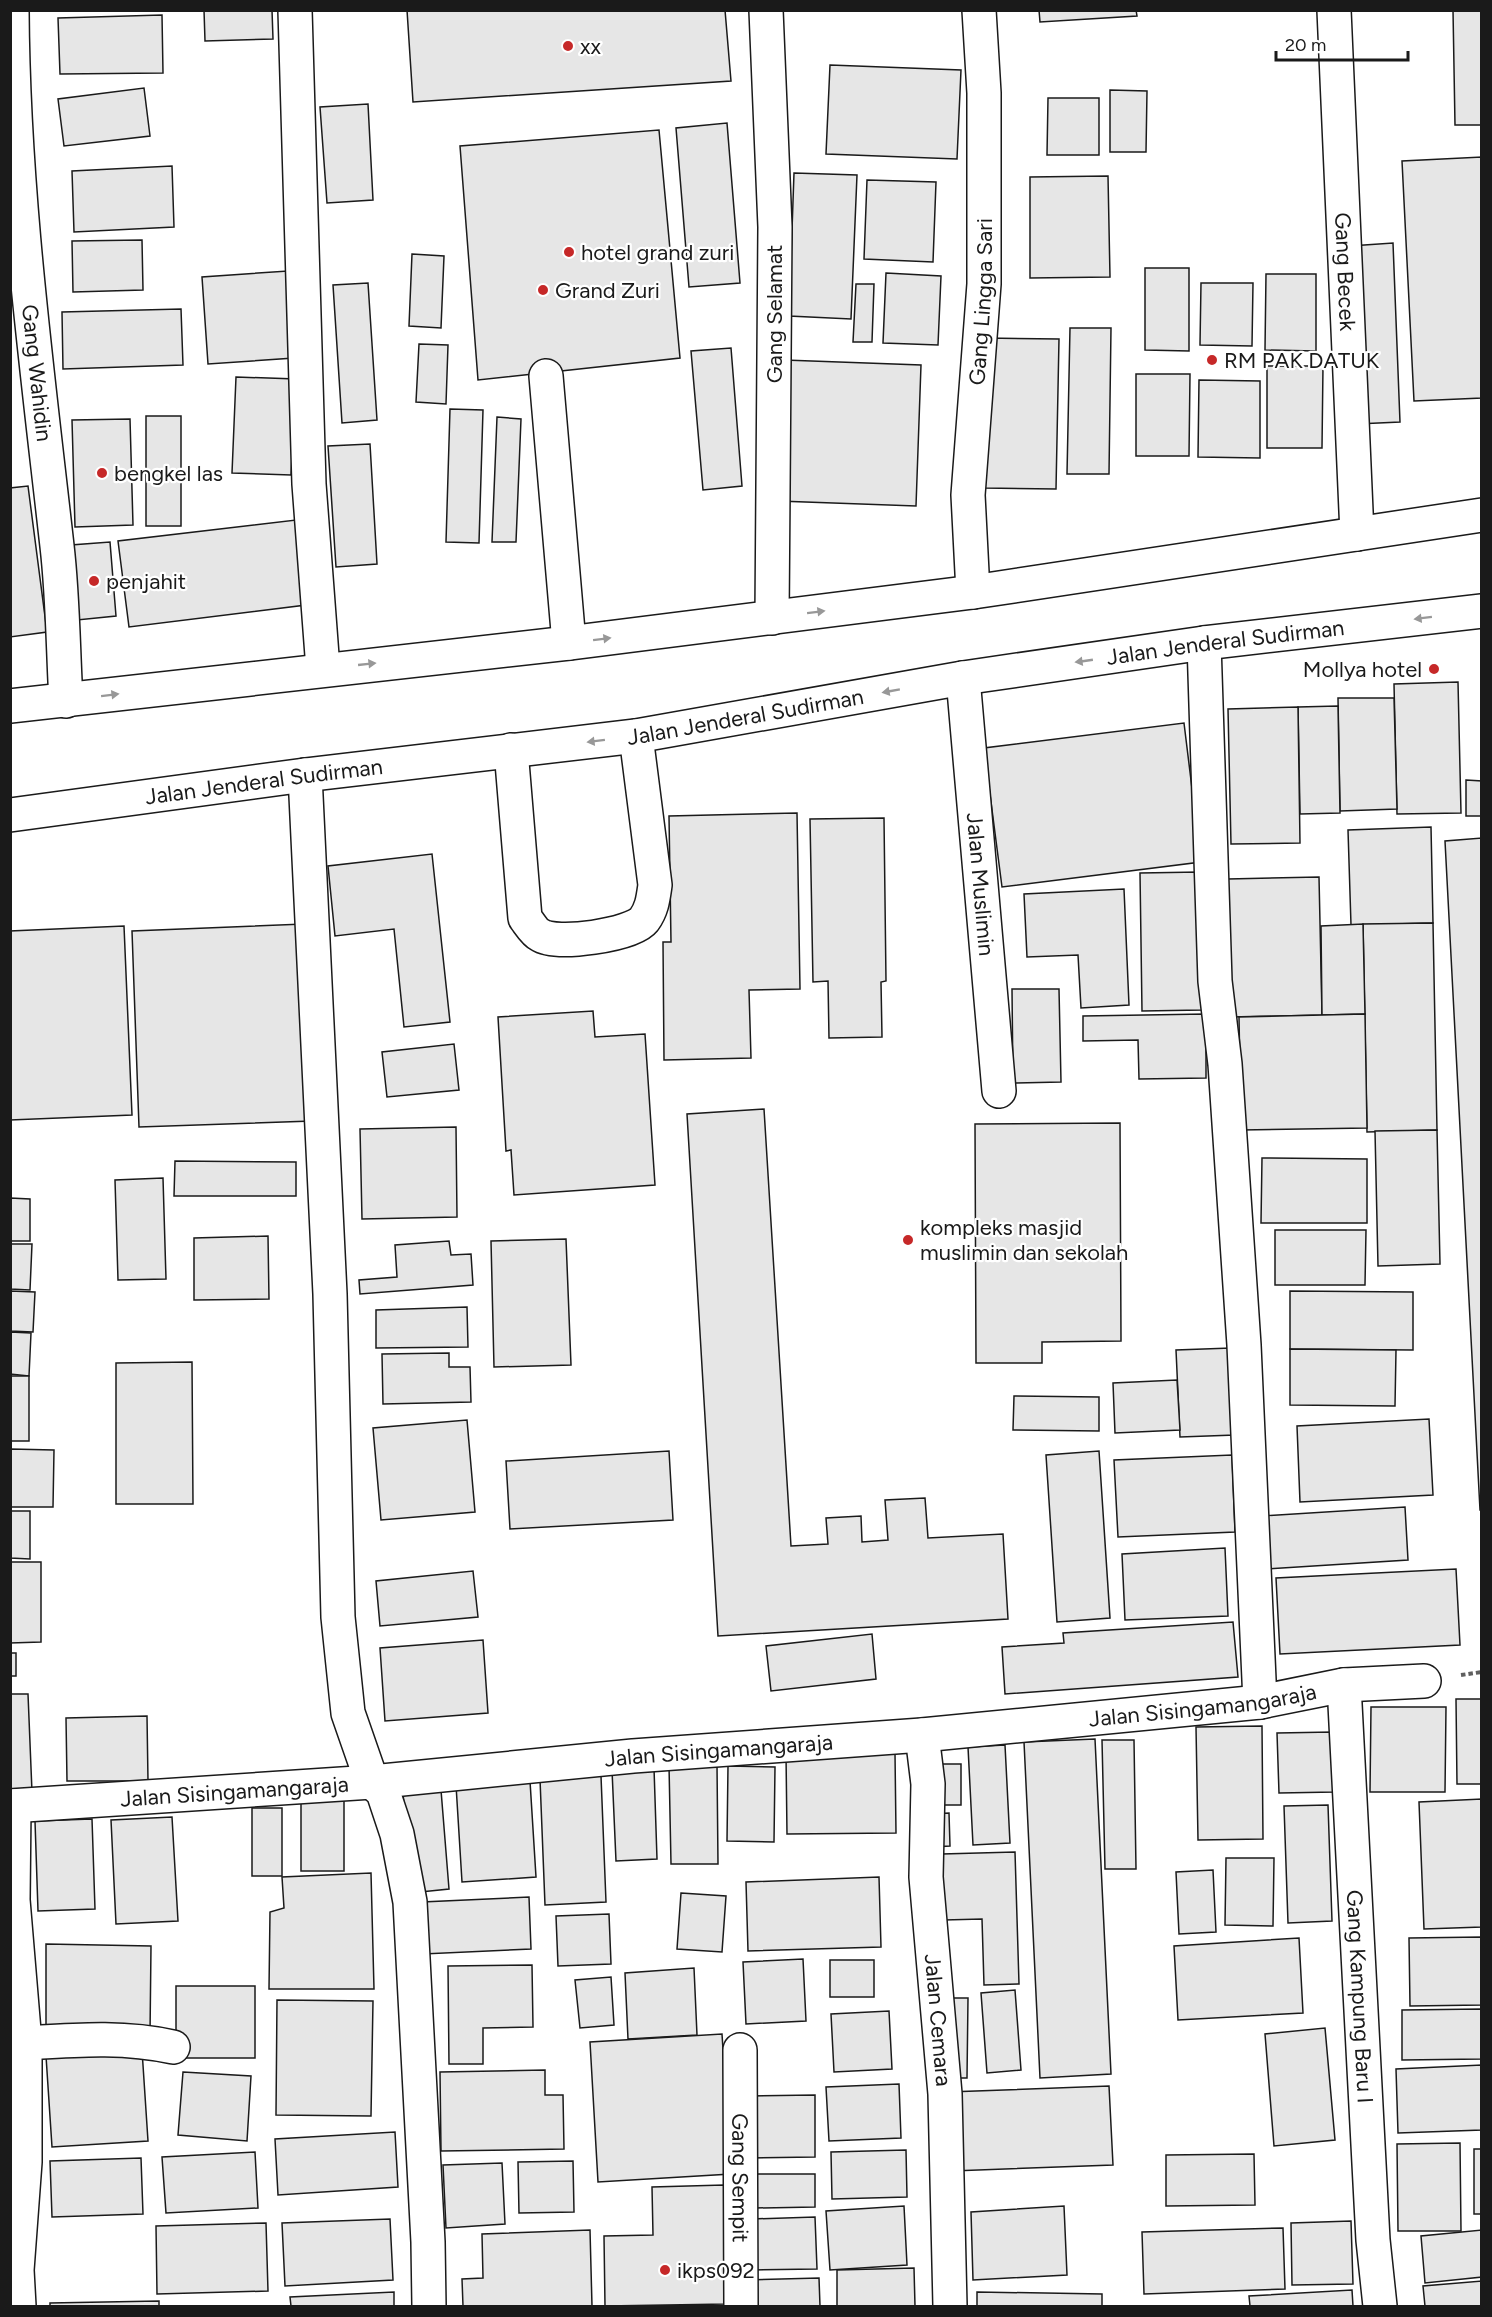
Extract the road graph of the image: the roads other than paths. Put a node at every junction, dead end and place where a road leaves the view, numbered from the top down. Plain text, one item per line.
1 (12, 10) edge
2 (295, 10) edge
3 (766, 10) edge
4 (979, 10) edge
5 (1334, 10) edge
6 (546, 376) dead end
7 (1482, 515) edge
8 (1357, 534) junction
9 (974, 592) junction
10 (1482, 611) edge
11 (772, 618) junction
12 (569, 643) junction
13 (1204, 644) junction
14 (323, 669) junction
15 (963, 678) junction
16 (66, 701) junction
17 (10, 706) edge
18 (636, 736) junction
19 (511, 750) junction
20 (305, 775) junction
21 (10, 815) edge
22 (999, 1091) dead end
23 (1424, 1681) dead end
24 (1344, 1686) junction
25 (1260, 1702) junction
26 (922, 1735) junction
27 (372, 1782) junction
28 (12, 1806) edge
29 (25, 2043) junction
30 (173, 2048) dead end
31 (740, 2050) dead end
32 (19, 2307) edge
33 (429, 2307) edge
34 (741, 2307) edge
35 (950, 2307) edge
36 (1380, 2307) edge

1 - 16 street, Gang Wahidin
2 - 14 street
3 - 11 street, Gang Selamat
4 - 9 street, Gang Lingga Sari
5 - 8 street, Gang Becek
6 - 12 street
7 - 8 street
8 - 9 street
11 -> 9 street
10 -> 13 street, Jalan Jenderal Sudirman
12 -> 11 street
14 -> 12 street
13 -> 15 street, Jalan Jenderal Sudirman
13 - 25 street
16 -> 14 street
15 -> 18 street, Jalan Jenderal Sudirman
15 - 22 street, Jalan Muslimin
16 - 17 street
18 -> 19 street, Jalan Jenderal Sudirman
18 - 19 street
19 - 20 street, Jalan Jenderal Sudirman
20 - 21 street, Jalan Jenderal Sudirman
20 - 27 street
23 - 24 street, Jalan Sisingamangaraja
24 - 25 street, Jalan Sisingamangaraja
24 - 36 street, Gang Kampung Baru I
25 - 26 street, Jalan Sisingamangaraja
26 - 27 street, Jalan Sisingamangaraja
26 - 35 street, Jalan Cemara
27 - 28 street, Jalan Sisingamangaraja
27 - 33 street
28 - 29 street
29 - 30 street
29 - 32 street
31 - 34 street, Gang Sempit

